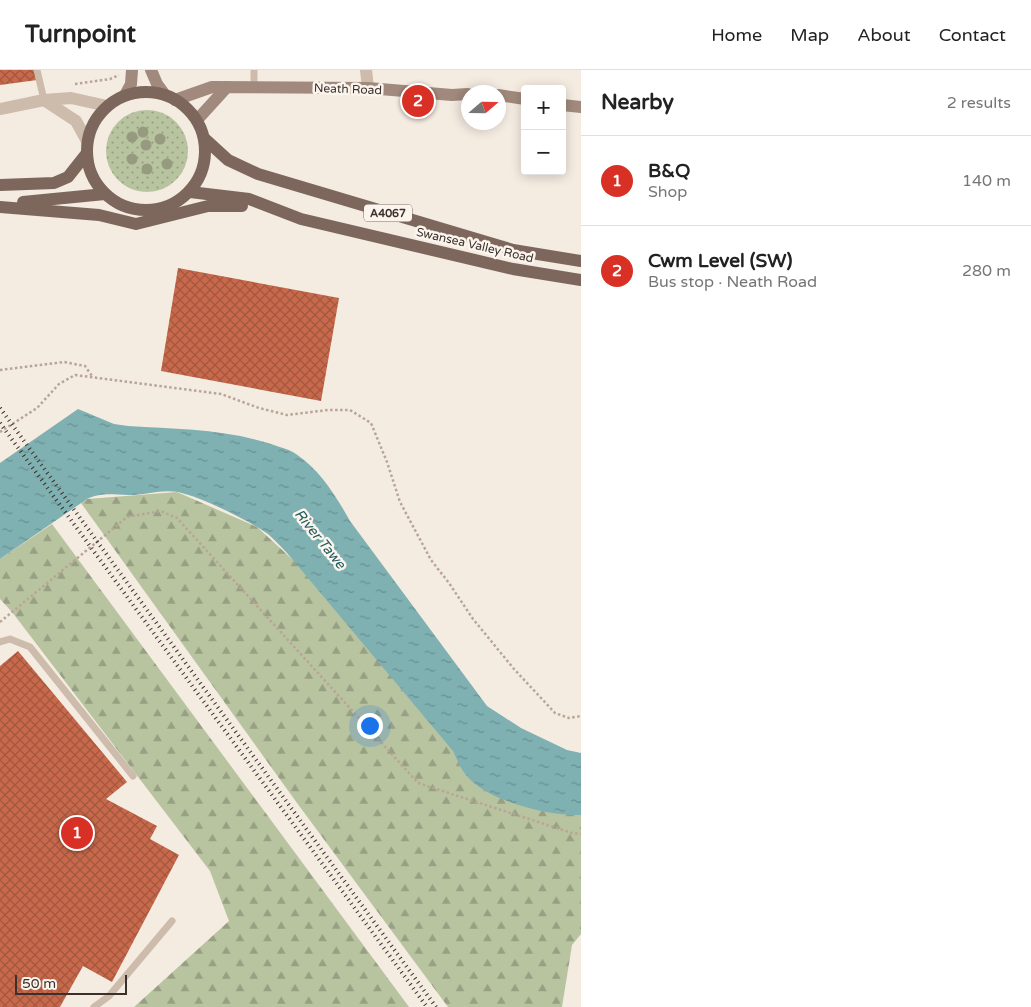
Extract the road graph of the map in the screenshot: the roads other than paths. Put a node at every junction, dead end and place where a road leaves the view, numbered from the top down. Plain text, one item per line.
1 (37, 70) edge
2 (132, 70) edge
3 (151, 70) edge
4 (254, 70) edge
5 (366, 70) edge
6 (228, 87) junction
7 (254, 87) junction
8 (368, 88) junction
9 (461, 94) edge
10 (125, 95) junction
11 (170, 97) junction
12 (506, 97) edge
13 (521, 99) edge
14 (44, 100) junction
15 (566, 105) edge
16 (107, 106) junction
17 (581, 107) edge
18 (0, 109) edge
19 (197, 120) junction
20 (205, 139) junction
21 (87, 147) junction
22 (0, 185) edge
23 (190, 192) junction
24 (105, 194) junction
25 (0, 205) edge
26 (301, 219) junction
27 (581, 261) edge
28 (581, 280) edge
29 (0, 642) edge
30 (133, 776) dead end
31 (172, 921) dead end
32 (94, 1007) edge

1 - 14 lane
2 - 10 main road
3 - 11 main road
4 - 7 lane
5 - 8 street
6 - 7 main road, Neath Road
6 - 11 main road, Neath Road
6 - 19 main road
7 - 8 main road, Neath Road
8 - 9 main road, Neath Road
10 - 11 main road
10 - 16 main road
11 - 19 main road
12 - 13 main road
14 - 16 street
14 - 18 street
14 - 21 street
15 - 17 main road
16 - 21 main road
19 - 20 main road
20 - 23 main road
20 - 27 main road, Swansea Valley Road / A4067
21 - 22 main road
21 - 24 main road
23 - 24 main road
23 - 26 main road, Swansea Valley Road / A4067
24 - 25 main road
25 - 26 main road
26 - 28 main road, Swansea Valley Road / A4067
29 - 30 lane
31 - 32 lane

